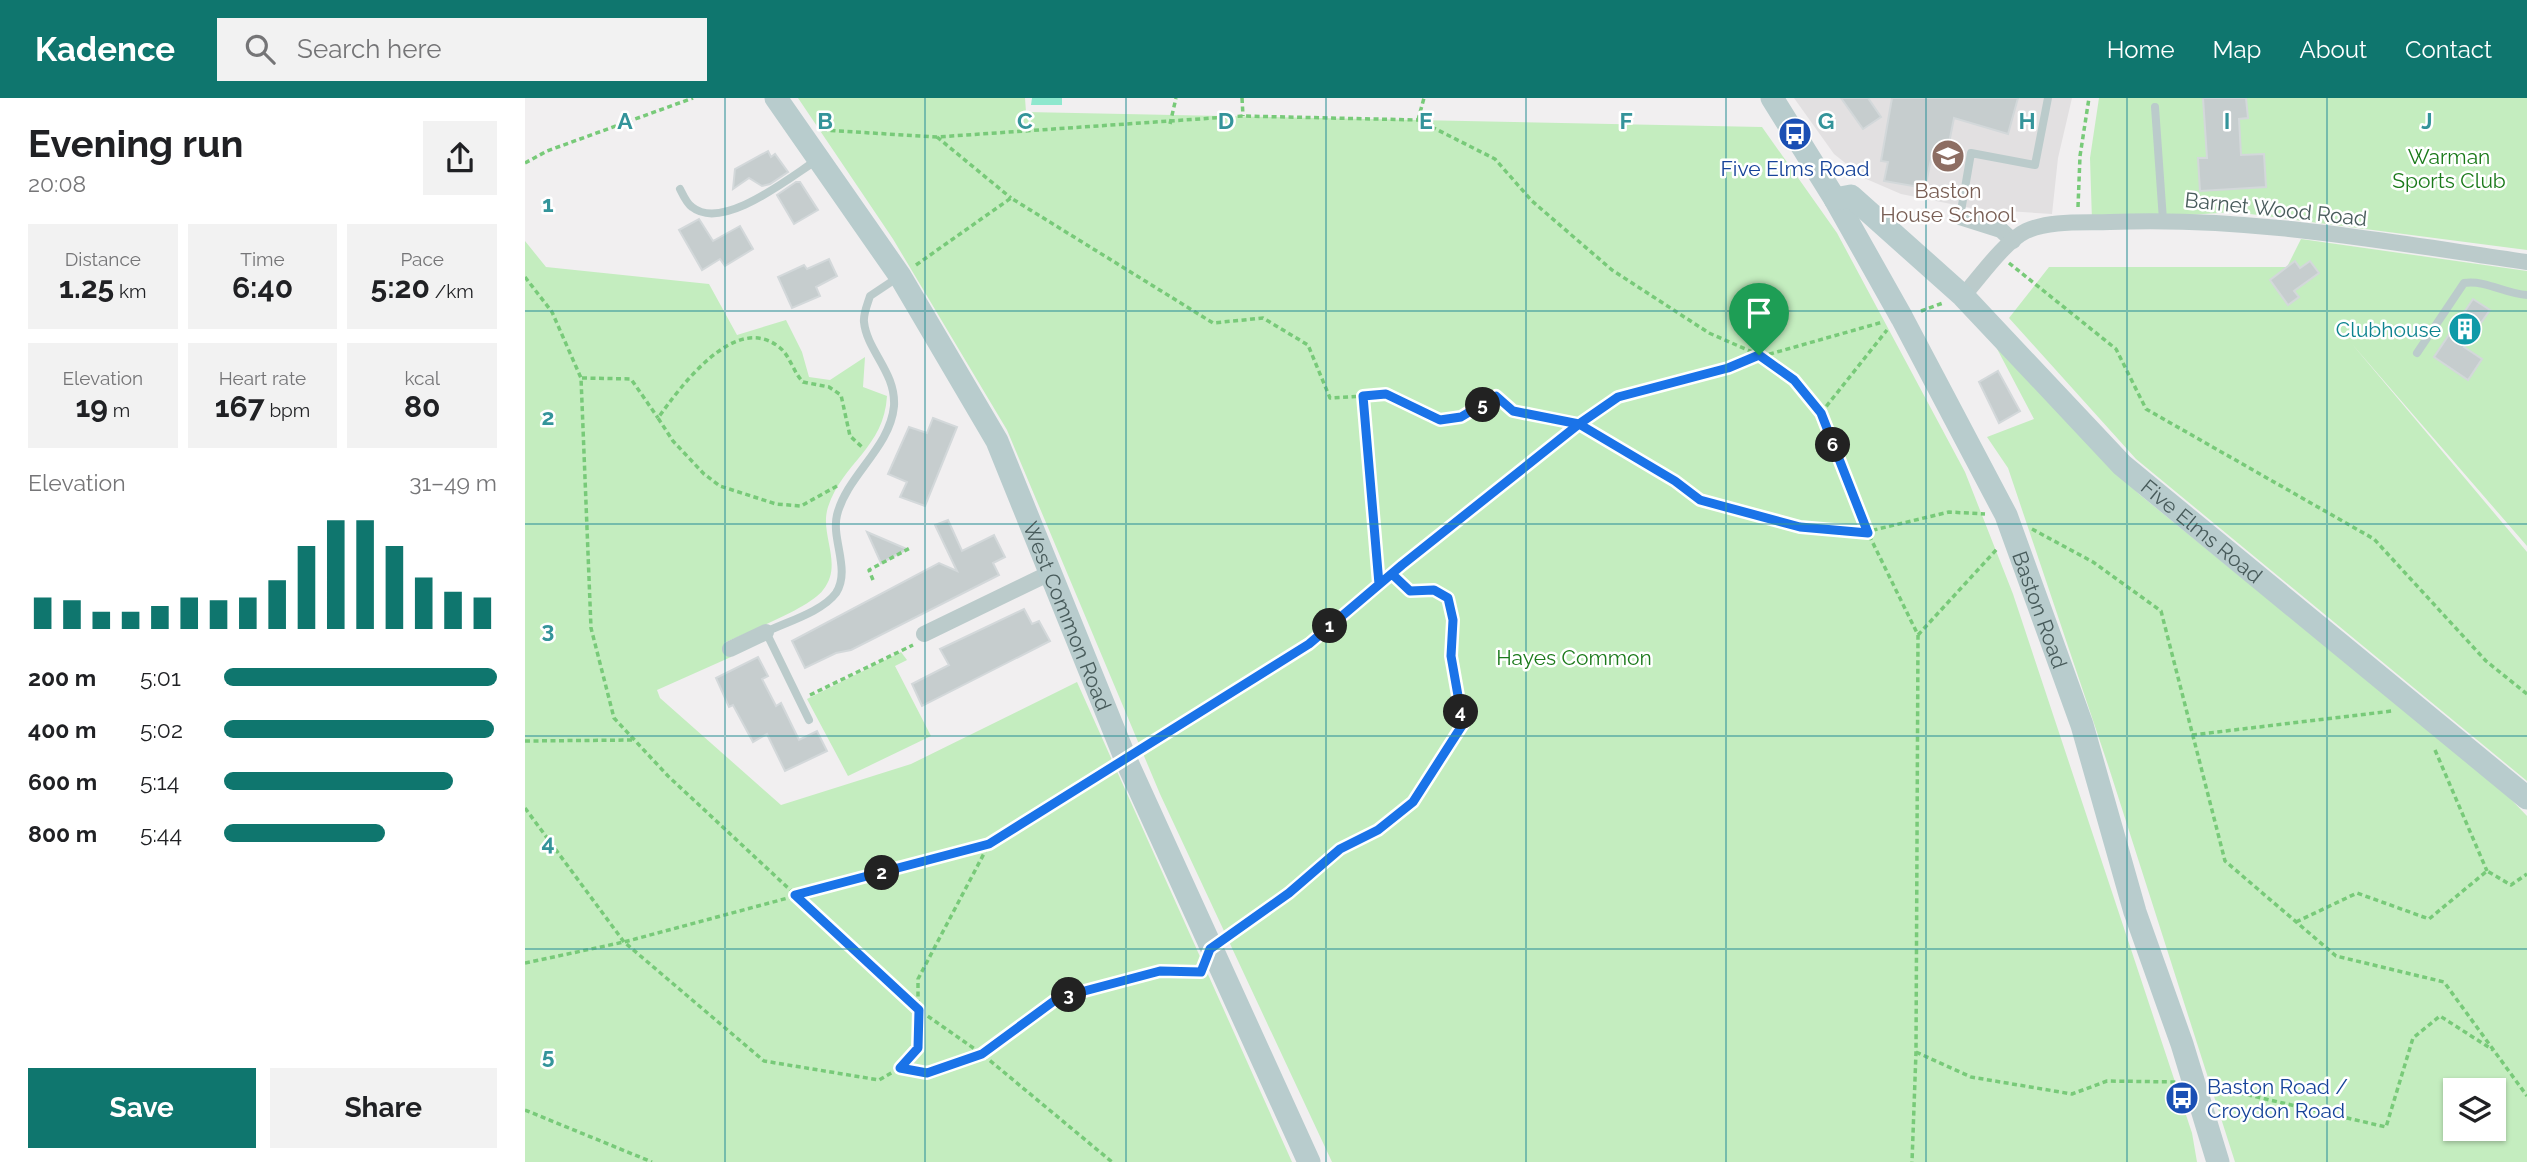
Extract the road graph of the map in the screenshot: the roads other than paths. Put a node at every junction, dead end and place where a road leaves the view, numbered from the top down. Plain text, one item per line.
1 (776, 98) edge
2 (1772, 98) edge
3 (2048, 98) edge
4 (2155, 107) dead end
5 (820, 158) junction
6 (680, 189) dead end
7 (1835, 198) junction
8 (1960, 217) joint
9 (2163, 220) junction
10 (2013, 241) junction
11 (2527, 262) edge
12 (900, 276) junction
13 (2527, 295) edge
14 (1963, 296) junction
15 (2417, 353) dead end
16 (1052, 572) junction
17 (766, 632) junction
18 (924, 634) road end
19 (730, 649) dead end
20 (809, 720) dead end
21 (2527, 798) edge
22 (1309, 1162) edge
23 (2218, 1162) edge

1 - 5 street, West Common Road
2 - 7 street, Baston Road
3 - 8 lane
4 - 9 lane
5 - 6 lane
5 - 12 street, West Common Road
7 - 14 street, Five Elms Road
7 - 23 street, Baston Road
8 - 10 street
9 - 10 street, Barnet Wood Road
9 - 11 street, Barnet Wood Road
10 - 14 street, Barnet Wood Road
12 - 16 street, West Common Road
12 - 17 lane
13 - 15 lane
14 - 21 street, Five Elms Road
16 - 18 street
16 - 22 street, West Common Road
17 - 19 street
17 - 20 lane

